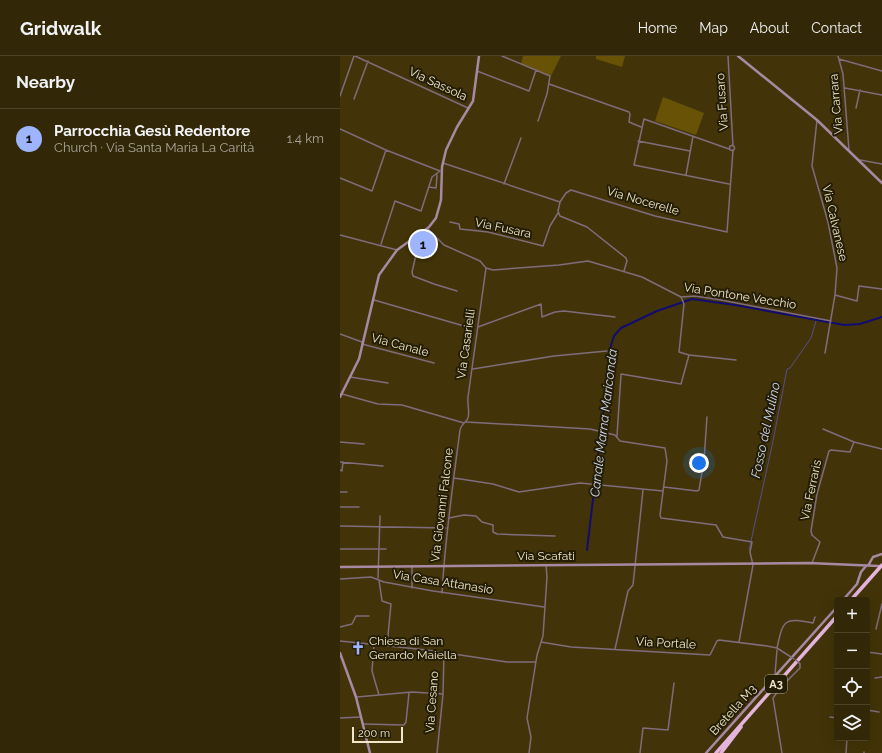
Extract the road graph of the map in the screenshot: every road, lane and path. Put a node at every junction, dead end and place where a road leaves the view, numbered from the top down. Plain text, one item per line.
1 (355, 56) edge
2 (479, 56) edge
3 (502, 56) edge
4 (728, 56) edge
5 (738, 56) edge
6 (838, 56) edge
7 (839, 59) junction
8 (368, 61) junction
9 (536, 70) junction
10 (477, 71) junction
11 (882, 71) edge
12 (549, 84) junction
13 (845, 88) junction
14 (860, 90) junction
15 (882, 95) edge
16 (340, 96) edge
17 (354, 99) dead end
18 (856, 108) dead end
19 (469, 109) junction
20 (817, 120) junction
21 (538, 121) dead end
22 (641, 127) junction
23 (340, 129) edge
24 (693, 136) junction
25 (521, 138) dead end
26 (638, 141) junction
27 (733, 146) junction
28 (729, 148) junction
29 (386, 150) junction
30 (733, 150) junction
31 (849, 150) junction
32 (690, 151) junction
33 (860, 160) junction
34 (443, 163) junction
35 (882, 164) edge
36 (441, 171) junction
37 (437, 175) junction
38 (686, 175) junction
39 (340, 178) edge
40 (882, 183) edge
41 (504, 184) junction
42 (730, 184) junction
43 (428, 186) junction
44 (560, 202) junction
45 (558, 213) junction
46 (450, 222) dead end
47 (427, 228) junction
48 (726, 231) joint
49 (340, 235) edge
50 (437, 240) junction
51 (381, 244) junction
52 (397, 250) junction
53 (486, 268) junction
54 (624, 271) junction
55 (882, 289) edge
56 (457, 291) dead end
57 (835, 295) junction
58 (682, 298) junction
59 (372, 299) junction
60 (615, 317) dead end
61 (831, 323) junction
62 (464, 326) dead end
63 (478, 327) junction
64 (340, 334) edge
65 (362, 343) junction
66 (607, 351) dead end
67 (825, 353) dead end
68 (689, 355) junction
69 (736, 360) dead end
70 (434, 363) dead end
71 (473, 369) junction
72 (350, 377) junction
73 (388, 383) dead end
74 (341, 396) edge
75 (707, 417) dead end
76 (465, 423) junction
77 (824, 429) dead end
78 (617, 438) junction
79 (340, 442) edge
80 (854, 442) junction
81 (364, 444) dead end
82 (882, 449) edge
83 (340, 462) edge
84 (343, 462) junction
85 (383, 466) dead end
86 (340, 470) edge
87 (454, 478) junction
88 (664, 487) junction
89 (643, 489) junction
90 (663, 491) junction
91 (340, 492) edge
92 (347, 492) dead end
93 (340, 507) edge
94 (359, 507) dead end
95 (380, 516) dead end
96 (449, 518) junction
97 (340, 526) edge
98 (379, 526) junction
99 (447, 528) junction
100 (555, 536) dead end
101 (378, 548) junction
102 (340, 549) edge
103 (386, 549) dead end
104 (882, 554) edge
105 (812, 563) junction
106 (753, 564) junction
107 (546, 565) junction
108 (636, 565) junction
109 (378, 566) junction
110 (412, 566) junction
111 (443, 566) junction
112 (340, 567) edge
113 (881, 567) edge
114 (863, 568) junction
115 (340, 579) edge
116 (378, 579) junction
117 (412, 588) junction
118 (442, 593) junction
119 (846, 597) edge
120 (856, 597) edge
121 (881, 604) edge
122 (544, 607) junction
123 (834, 610) edge
124 (369, 616) dead end
125 (815, 617) dead end
126 (834, 619) edge
127 (834, 623) edge
128 (340, 627) edge
129 (876, 629) dead end
130 (340, 641) edge
131 (541, 642) junction
132 (739, 642) junction
133 (374, 644) junction
134 (387, 646) junction
135 (777, 649) junction
136 (615, 650) junction
137 (444, 652) junction
138 (870, 652) edge
139 (340, 653) edge
140 (882, 654) edge
141 (536, 662) junction
142 (775, 674) dead end
143 (882, 677) edge
144 (875, 678) dead end
145 (674, 683) dead end
146 (409, 692) junction
147 (443, 694) junction
148 (379, 695) junction
149 (356, 697) junction
150 (870, 710) edge
151 (879, 712) dead end
152 (830, 717) dead end
153 (340, 718) edge
154 (361, 718) junction
155 (834, 718) edge
156 (363, 724) junction
157 (847, 741) edge
158 (370, 753) edge
159 (437, 753) edge
160 (529, 753) edge
161 (640, 753) edge
162 (706, 753) edge
163 (718, 753) edge
164 (782, 753) edge
165 (846, 753) edge

1 - 8 street, Via Sassola
1 - 16 street
2 - 10 street
3 - 9 street
4 - 27 street, Via Fusaro
5 - 20 street
6 - 7 street, Via Carrara
7 - 11 street
7 - 13 street, Via Carrara
8 - 17 street
8 - 19 street, Via Sassola
9 - 10 street
9 - 12 street
10 - 19 street
12 - 21 street
12 - 22 street
13 - 14 street
13 - 31 street, Via Carrara
14 - 15 street
14 - 18 street
19 - 34 street
20 - 31 street
20 - 57 street, Via Calvanese
22 - 24 street
22 - 26 street
23 - 29 street
24 - 28 street
24 - 32 street
25 - 41 street
26 - 32 street
26 - 38 street
27 - 28 street, Via Fusaro
27 - 30 street, Via Fusaro
28 - 30 street
29 - 36 street
29 - 39 street
30 - 42 street, Via Fusaro
31 - 33 street
32 - 38 street
33 - 35 street
33 - 40 street
34 - 36 street
34 - 41 street
36 - 37 street
36 - 47 street
37 - 43 street
37 - 43 street
38 - 42 street
41 - 44 street
42 - 48 street, Via Fusaro
43 - 51 street
44 - 45 street
44 - 48 street, Via Nocerelle
45 - 46 street, Via Fusara
45 - 54 street
47 - 50 street
47 - 52 street
49 - 51 street
50 - 53 street
50 - 56 street
51 - 52 street
52 - 59 street
53 - 54 street, Via Pontone Vecchio
53 - 63 street, Via Casarielli
54 - 58 street, Via Pontone Vecchio
55 - 57 street
57 - 61 street, Via Calvanese
58 - 61 street, Via Pontone Vecchio
58 - 68 street
59 - 62 street
59 - 65 street
60 - 63 street
61 - 67 street, Via Calvanese
63 - 71 street, Via Casarielli
64 - 65 street, Via Canale
65 - 70 street, Via Canale
65 - 72 street
66 - 71 street
68 - 69 street
68 - 78 street
71 - 76 street, Via Casarielli
72 - 73 street
72 - 74 street
74 - 76 street
75 - 88 street
76 - 78 street
76 - 87 street, Via Giovanni Falcone
77 - 80 street
78 - 88 street
79 - 81 street
80 - 82 street
80 - 105 street, Via Ferraris
83 - 84 street
84 - 85 street
84 - 86 street
87 - 89 street
87 - 96 street, Via Giovanni Falcone
88 - 90 street
89 - 90 street
89 - 108 street
90 - 106 street
91 - 92 street
93 - 94 street
95 - 98 street
96 - 99 street, Via Giovanni Falcone
96 - 100 street
97 - 98 street
98 - 99 street
98 - 101 street
99 - 111 street, Via Giovanni Falcone
101 - 102 street
101 - 103 street
101 - 109 street
104 - 114 street
105 - 106 street, Via Scafati
105 - 114 street, Via Scafati
106 - 108 street, Via Scafati
106 - 132 street
107 - 108 street, Via Scafati
107 - 111 street, Via Scafati
107 - 122 street
108 - 136 street
109 - 110 street, Via Scafati
109 - 112 street, Via Scafati
109 - 116 street
110 - 111 street, Via Scafati
110 - 117 street
111 - 118 street, Via Giovanni Falcone
113 - 114 street, Via Scafati
113 - 120 highway
114 - 119 street
115 - 116 street, Via Casa Attanasio
116 - 117 street, Via Casa Attanasio
116 - 134 street
117 - 118 street, Via Casa Attanasio
118 - 122 street, Via Casa Attanasio
121 - 129 street
122 - 131 street
123 - 162 street, Bretella M3
124 - 128 street
125 - 135 street
126 - 163 highway, A3
127 - 163 highway, A3
130 - 133 street
131 - 136 street, Via Portale
131 - 141 street
132 - 135 street, Via Portale
132 - 136 street, Via Portale
133 - 134 street
133 - 148 street
134 - 137 street
135 - 142 street
135 - 164 street, Via Portale, bridge
137 - 141 street
137 - 147 street, Via Cesano
138 - 140 street
139 - 149 street
141 - 160 street
143 - 144 street
145 - 161 street
146 - 147 street
146 - 148 street
146 - 156 street
147 - 159 street, Via Cesano
148 - 149 street
149 - 154 street
150 - 151 street
152 - 155 street
153 - 154 street
154 - 156 street
156 - 158 street
157 - 165 street

